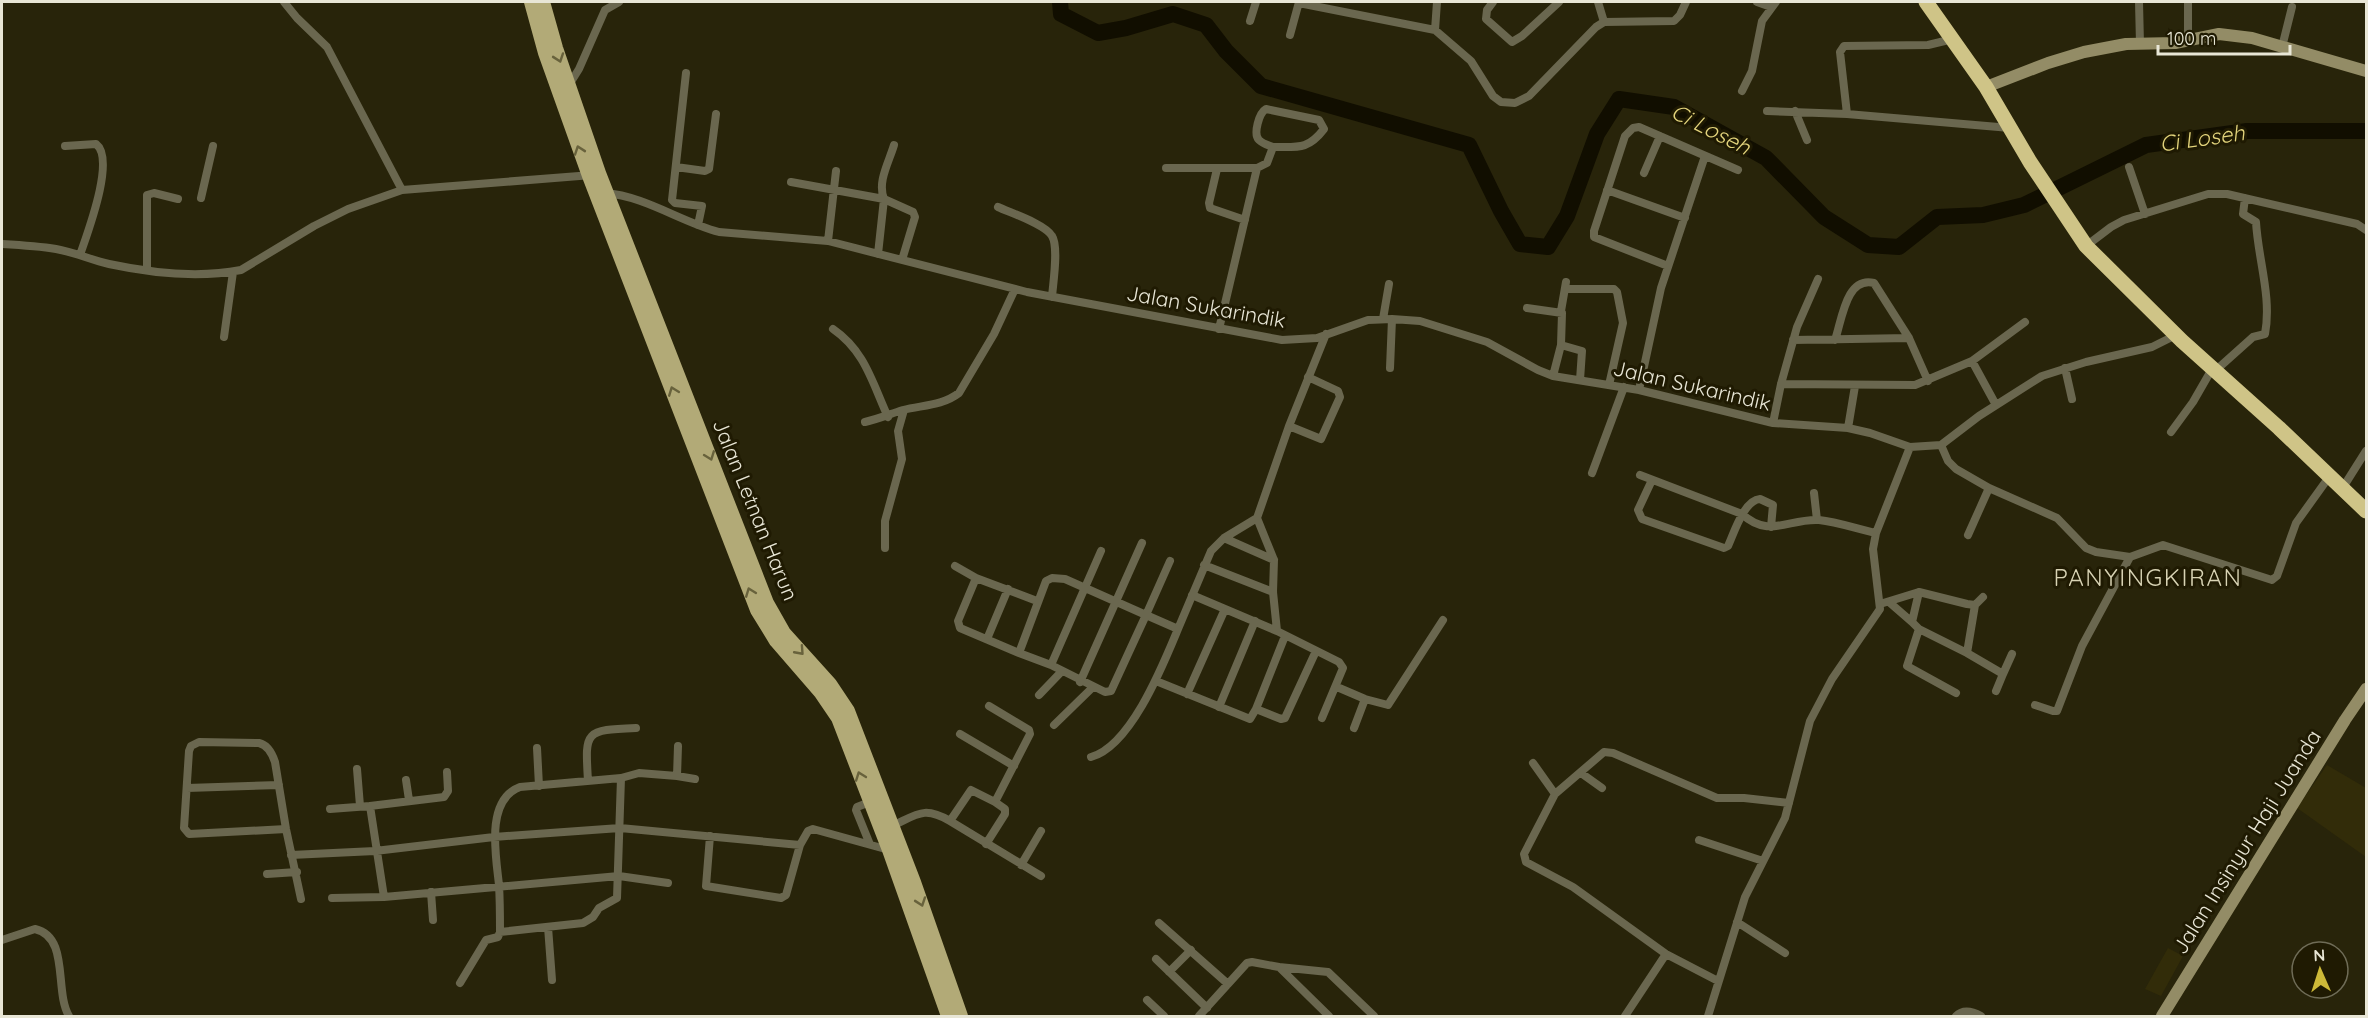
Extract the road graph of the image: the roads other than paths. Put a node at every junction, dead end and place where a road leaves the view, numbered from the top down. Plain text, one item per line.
1 (284, 2) edge
2 (531, 2) edge
3 (543, 2) edge
4 (619, 2) edge
5 (1256, 2) edge
6 (1299, 2) edge
7 (1437, 2) edge
8 (1493, 2) edge
9 (1559, 2) edge
10 (1598, 2) edge
11 (1686, 2) edge
12 (1757, 2) edge
13 (1926, 2) edge
14 (2139, 2) edge
15 (2188, 2) edge
16 (1773, 4) edge
17 (2292, 7) dead end
18 (1250, 21) dead end
19 (1604, 22) junction
20 (1435, 30) junction
21 (1290, 35) dead end
22 (1953, 39) junction
23 (2188, 39) junction
24 (2140, 44) junction
25 (2282, 47) junction
26 (2367, 71) edge
27 (686, 73) dead end
28 (569, 86) junction
29 (1986, 87) junction
30 (1742, 91) dead end
31 (1767, 111) dead end
32 (1795, 111) junction
33 (716, 114) dead end
34 (1847, 114) junction
35 (2010, 128) junction
36 (1660, 136) junction
37 (1807, 140) dead end
38 (894, 145) dead end
39 (65, 146) dead end
40 (213, 146) dead end
41 (1273, 147) junction
42 (1705, 156) junction
43 (675, 167) junction
44 (2129, 167) dead end
45 (1166, 168) dead end
46 (1257, 168) junction
47 (1217, 169) junction
48 (1738, 170) dead end
49 (836, 171) dead end
50 (1644, 173) dead end
51 (594, 174) junction
52 (791, 182) dead end
53 (833, 188) junction
54 (1607, 189) junction
55 (402, 190) junction
56 (602, 193) junction
57 (201, 198) dead end
58 (2245, 198) junction
59 (178, 199) dead end
60 (884, 199) junction
61 (998, 207) dead end
62 (2145, 214) junction
63 (1685, 218) junction
64 (1245, 220) junction
65 (698, 225) junction
66 (2367, 230) edge
67 (828, 241) junction
68 (2083, 242) junction
69 (2, 244) edge
70 (878, 254) junction
71 (80, 255) junction
72 (902, 260) junction
73 (1668, 266) junction
74 (147, 269) junction
75 (233, 272) junction
76 (1818, 279) dead end
77 (1389, 284) dead end
78 (1015, 289) junction
79 (1052, 297) junction
80 (1527, 308) dead end
81 (1561, 312) junction
82 (1387, 319) junction
83 (2025, 322) dead end
84 (833, 329) dead end
85 (1219, 329) junction
86 (1326, 334) junction
87 (2176, 334) junction
88 (224, 337) dead end
89 (1909, 338) junction
90 (1794, 340) junction
91 (1835, 340) junction
92 (1561, 345) junction
93 (1972, 361) junction
94 (1390, 368) dead end
95 (2066, 368) junction
96 (2214, 370) junction
97 (1553, 376) junction
98 (1308, 377) junction
99 (1580, 380) junction
100 (1928, 381) junction
101 (1781, 384) junction
102 (1610, 385) junction
103 (1855, 386) junction
104 (1624, 387) junction
105 (1640, 390) junction
106 (2072, 399) dead end
107 (1996, 405) junction
108 (686, 410) junction
109 (904, 410) junction
110 (888, 417) junction
111 (865, 422) dead end
112 (1773, 423) junction
113 (1289, 426) junction
114 (1848, 428) junction
115 (2171, 432) dead end
116 (1941, 445) junction
117 (1910, 447) junction
118 (2367, 451) edge
119 (1592, 473) dead end
120 (1640, 475) dead end
121 (2329, 477) junction
122 (1652, 480) junction
123 (1989, 488) junction
124 (2342, 489) junction
125 (1814, 493) dead end
126 (2367, 511) edge
127 (1742, 514) junction
128 (1257, 518) junction
129 (1817, 520) junction
130 (1772, 527) junction
131 (1876, 533) junction
132 (1968, 535) dead end
133 (1224, 538) junction
134 (1142, 543) dead end
135 (885, 548) dead end
136 (1101, 551) dead end
137 (2130, 557) junction
138 (1274, 560) junction
139 (1170, 561) dead end
140 (1204, 565) junction
141 (955, 566) dead end
142 (976, 578) junction
143 (1008, 589) junction
144 (1086, 589) junction
145 (1919, 591) junction
146 (1273, 592) junction
147 (1191, 595) junction
148 (1983, 597) dead end
149 (1037, 601) junction
150 (1116, 603) junction
151 (1885, 603) junction
152 (1975, 605) junction
153 (1225, 609) junction
154 (1146, 615) junction
155 (1443, 620) dead end
156 (1255, 621) junction
157 (1912, 622) junction
158 (1178, 629) junction
159 (1919, 629) junction
160 (1281, 634) junction
161 (987, 639) junction
162 (1316, 651) junction
163 (1019, 653) junction
164 (1967, 653) junction
165 (2012, 654) dead end
166 (1051, 665) junction
167 (1062, 671) junction
168 (2003, 674) junction
169 (1156, 681) junction
170 (1080, 682) junction
171 (1337, 687) junction
172 (1092, 688) junction
173 (2367, 689) edge
174 (1996, 691) dead end
175 (1956, 693) dead end
176 (1187, 694) junction
177 (1039, 695) dead end
178 (1365, 699) junction
179 (2035, 705) dead end
180 (989, 706) dead end
181 (1219, 707) junction
182 (1256, 709) junction
183 (1322, 718) dead end
184 (1054, 725) dead end
185 (636, 728) dead end
186 (1354, 728) dead end
187 (960, 734) dead end
188 (678, 746) dead end
189 (537, 748) dead end
190 (1091, 757) dead end
191 (1533, 763) dead end
192 (1014, 766) junction
193 (357, 769) dead end
194 (447, 772) dead end
195 (1581, 773) junction
196 (677, 776) junction
197 (621, 778) junction
198 (695, 779) dead end
199 (406, 780) dead end
200 (588, 781) junction
201 (279, 785) junction
202 (539, 786) junction
203 (187, 788) junction
204 (1602, 788) dead end
205 (1555, 794) junction
206 (409, 800) junction
207 (870, 802) junction
208 (995, 802) junction
209 (1789, 803) junction
210 (360, 806) junction
211 (370, 806) junction
212 (330, 808) dead end
213 (950, 821) junction
214 (892, 826) junction
215 (620, 828) junction
216 (286, 829) junction
217 (1041, 831) dead end
218 (710, 836) junction
219 (494, 837) junction
220 (1699, 840) dead end
221 (868, 842) junction
222 (986, 844) junction
223 (800, 845) junction
224 (894, 849) junction
225 (375, 851) junction
226 (291, 855) junction
227 (1763, 861) junction
228 (1021, 865) junction
229 (297, 872) junction
230 (267, 874) dead end
231 (619, 876) junction
232 (1041, 876) dead end
233 (668, 883) dead end
234 (499, 886) junction
235 (431, 892) junction
236 (384, 897) junction
237 (332, 898) dead end
238 (302, 899) dead end
239 (433, 920) dead end
240 (1737, 922) junction
241 (1159, 923) dead end
242 (548, 927) junction
243 (501, 932) junction
244 (2, 940) edge
245 (1191, 950) junction
246 (1785, 953) dead end
247 (1666, 954) junction
248 (1156, 959) dead end
249 (1279, 967) junction
250 (1169, 972) junction
251 (552, 980) dead end
252 (1718, 981) junction
253 (460, 983) dead end
254 (1228, 984) junction
255 (1147, 1000) dead end
256 (1207, 1008) junction
257 (69, 1017) edge
258 (948, 1017) edge
259 (961, 1017) edge
260 (1164, 1017) edge
261 (1199, 1017) edge
262 (1329, 1017) edge
263 (1374, 1017) edge
264 (1625, 1017) edge
265 (1708, 1017) edge
266 (1956, 1017) edge
267 (1981, 1017) edge
268 (2162, 1017) edge

1 - 55 street
51 -> 2 main road, Jalan Letnan Harun
3 -> 28 main road, Jalan Letnan Harun
4 - 28 street
5 - 18 street
6 - 20 street
6 - 21 street
7 - 20 street
8 - 9 street
10 - 19 street
11 - 19 street
12 - 16 street
13 - 22 highway
14 - 24 street
15 - 23 street
16 - 30 street
17 - 25 street
19 - 20 street
22 - 29 highway
22 - 34 street
23 - 24 street
23 - 25 street
24 - 29 street
25 - 26 street
27 - 43 street
28 - 51 main road, Jalan Letnan Harun
29 - 35 highway
31 - 32 street
32 - 34 street
32 - 37 street
33 - 43 street
34 - 35 street
35 - 68 highway
36 - 42 street
36 - 50 street
36 - 54 street
38 - 60 street
39 - 71 street
40 - 57 street
41 - 41 street
41 - 46 street
42 - 48 street
42 - 63 street
43 - 65 street
44 - 62 street
45 - 47 street
46 - 47 street
46 - 64 street
47 - 64 street
49 - 53 street
51 - 55 street
51 - 56 main road, Jalan Letnan Harun
52 - 53 street
53 - 60 street
53 - 67 street
54 - 63 street
54 - 73 street
55 - 75 street
56 - 65 street, Jalan Sukarindik
56 - 108 main road, Jalan Letnan Harun
58 - 62 street
58 - 66 street
58 - 96 street
59 - 74 street
60 - 70 street
60 - 72 street
61 - 79 street
62 - 68 street
63 - 73 street
64 - 85 street
65 - 67 street, Jalan Sukarindik
67 - 70 street, Jalan Sukarindik
68 - 87 highway
69 - 71 street
70 - 72 street, Jalan Sukarindik
71 - 74 street
72 - 78 street, Jalan Sukarindik
73 - 105 street
74 - 75 street
75 - 88 street
76 - 90 street
77 - 82 street
78 - 79 street, Jalan Sukarindik
78 - 109 street
79 - 85 street, Jalan Sukarindik
80 - 81 street
81 - 92 street
81 - 102 street
82 - 86 street, Jalan Sukarindik
82 - 94 street
82 - 97 street, Jalan Sukarindik
83 - 93 street
84 - 110 street
85 - 86 street, Jalan Sukarindik
86 - 98 street
87 - 95 street
87 - 96 highway
89 - 91 street
89 - 91 street
89 - 100 street
90 - 91 street
90 - 101 street
92 - 97 street
92 - 99 street
93 - 100 street
93 - 107 street
95 - 106 street
95 - 107 street
96 - 115 street
96 - 121 highway
97 - 99 street, Jalan Sukarindik
98 - 113 street
98 - 113 street
99 - 102 street, Jalan Sukarindik
100 - 103 street
101 - 103 street
101 - 112 street
102 - 104 street, Jalan Sukarindik
103 - 114 street
104 - 105 street, Jalan Sukarindik
104 - 119 street
105 - 112 street, Jalan Sukarindik
107 - 116 street
207 -> 108 main road, Jalan Letnan Harun
108 -> 214 main road, Jalan Letnan Harun
109 - 110 street
109 - 135 street
110 - 111 street
112 - 114 street, Jalan Sukarindik
113 - 128 street
114 - 117 street, Jalan Sukarindik
116 - 117 street
116 - 123 street
117 - 131 street
118 - 124 street
120 - 122 street
121 - 124 highway
121 - 137 street
122 - 127 street
122 - 127 street
123 - 132 street
123 - 137 street
124 - 126 highway
125 - 129 street
127 - 130 street
127 - 130 street
128 - 133 street
128 - 138 street
129 - 130 street
129 - 131 street
131 - 151 street
133 - 138 street
133 - 140 street
134 - 150 street
136 - 144 street
137 - 179 street
138 - 146 street
139 - 154 street
140 - 146 street
140 - 147 street
141 - 142 street
142 - 143 street
142 - 161 street
143 - 149 street
143 - 161 street
144 - 149 street
144 - 150 street
144 - 166 street
145 - 151 street
145 - 152 street
145 - 157 street
146 - 160 street
147 - 153 street
147 - 158 street
148 - 152 street
149 - 163 street
150 - 154 street
150 - 170 street
151 - 157 street
151 - 209 street
152 - 164 street
153 - 156 street
153 - 176 street
154 - 158 street
154 - 172 street
155 - 178 street
156 - 160 street
156 - 181 street
157 - 159 street
158 - 169 street
159 - 164 street
159 - 175 street
160 - 162 street
160 - 182 street
161 - 163 street
162 - 171 street
162 - 182 street
163 - 166 street
164 - 168 street
165 - 168 street
166 - 167 street
167 - 170 street
167 - 177 street
168 - 174 street
169 - 176 street
169 - 190 street
170 - 172 street
171 - 178 street
171 - 183 street
172 - 184 street
173 - 268 street, Jalan Insinyur Haji Juanda
176 - 181 street
178 - 186 street
180 - 192 street
181 - 182 street
185 - 200 street
187 - 192 street
188 - 196 street
189 - 202 street
191 - 205 street
192 - 208 street
193 - 210 street
194 - 206 street
195 - 204 street
195 - 205 street
195 - 209 street
196 - 197 street
196 - 198 street
197 - 200 street
197 - 215 street
199 - 206 street
200 - 202 street
201 - 203 street
201 - 203 street
201 - 216 street
202 - 219 street
203 - 216 street
205 - 247 street
206 - 211 street
207 - 221 street
207 - 224 main road, Jalan Letnan Harun
208 - 213 street
208 - 222 street
209 - 227 street
210 - 211 street
210 - 212 street
211 - 225 street
213 - 214 street
213 - 222 street
214 - 224 main road, Jalan Letnan Harun
215 - 218 street
215 - 219 street
215 - 231 street
216 - 226 street
217 - 228 street
218 - 223 street
218 - 223 street
219 - 225 street
219 - 234 street
220 - 227 street
221 - 223 street
221 - 224 street
222 - 228 street
224 - 258 main road, Jalan Letnan Harun
224 -> 259 main road, Jalan Letnan Harun
225 - 226 street
225 - 236 street
226 - 229 street
227 - 240 street
228 - 232 street
229 - 230 street
229 - 238 street
231 - 233 street
231 - 234 street
231 - 242 street
234 - 235 street
234 - 243 street
235 - 236 street
235 - 239 street
236 - 237 street
240 - 246 street
240 - 252 street
241 - 245 street
242 - 243 street
242 - 251 street
243 - 253 street
244 - 257 street
245 - 250 street
245 - 254 street
247 - 252 street
247 - 264 street
248 - 250 street
249 - 254 street
249 - 262 street
249 - 263 street
250 - 256 street
252 - 265 street
254 - 256 street
255 - 260 street
256 - 261 street
266 - 267 street

